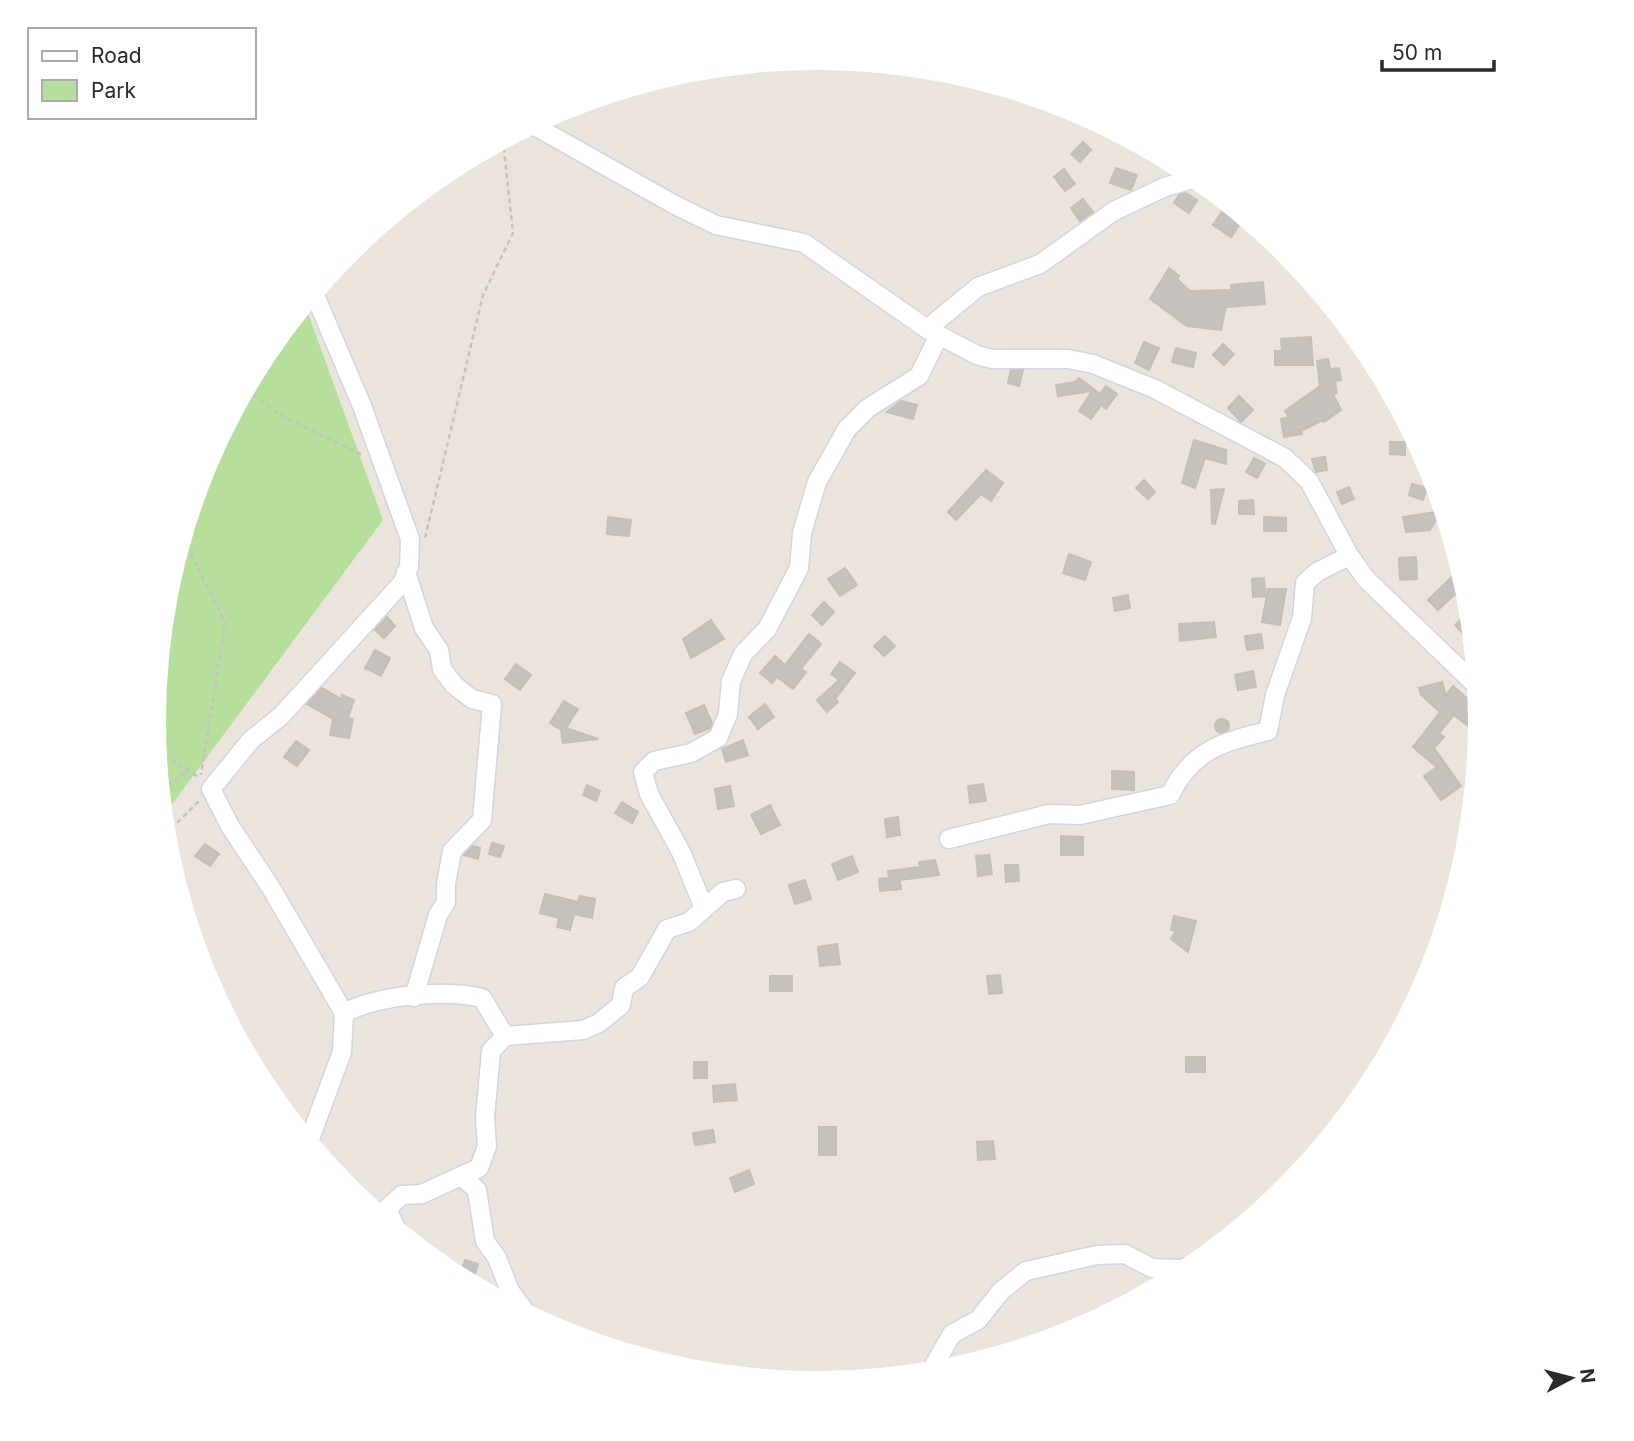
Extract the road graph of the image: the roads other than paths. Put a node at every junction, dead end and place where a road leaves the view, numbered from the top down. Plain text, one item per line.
1 (543, 131) edge
2 (1181, 182) edge
3 (318, 304) edge
4 (933, 332) junction
5 (1349, 556) junction
6 (408, 564) junction
7 (1465, 672) edge
8 (948, 839) dead end
9 (736, 889) dead end
10 (704, 908) junction
11 (414, 997) junction
12 (344, 1013) junction
13 (505, 1036) junction
14 (313, 1131) edge
15 (463, 1175) junction
16 (387, 1209) edge
17 (1166, 1268) edge
18 (513, 1296) edge
19 (937, 1360) edge

1 - 4 street
2 - 4 street
3 - 6 street
4 - 5 street
4 - 10 street
5 - 7 street
5 - 8 street
6 - 11 street
6 - 12 street
9 - 10 street
10 - 13 street
11 - 12 street
11 - 13 street
12 - 14 street
13 - 15 street
15 - 16 street
15 - 18 street
17 - 19 street

